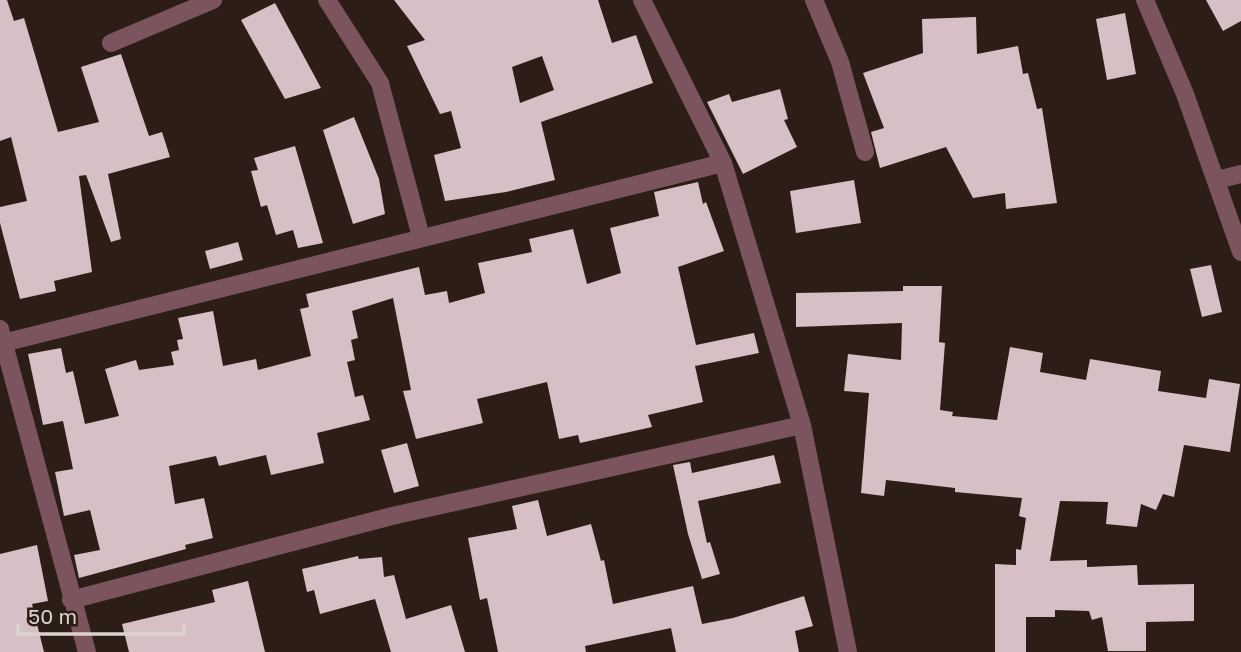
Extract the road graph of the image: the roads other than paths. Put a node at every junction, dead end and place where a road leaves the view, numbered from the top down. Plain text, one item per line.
1 (213, 0) edge
2 (327, 0) edge
3 (642, 0) edge
4 (814, 0) edge
5 (1145, 0) edge
6 (111, 43) dead end
7 (864, 152) dead end
8 (723, 163) junction
9 (1241, 174) edge
10 (1217, 180) junction
11 (421, 237) junction
12 (1240, 249) edge
13 (2, 336) edge
14 (802, 425) junction
15 (71, 600) junction
16 (87, 652) edge
17 (848, 652) edge

1 - 6 street
2 - 11 street
3 - 8 street
4 - 7 street
5 - 10 street
8 - 11 street
8 - 14 street
9 - 10 street
10 - 12 street
11 - 13 street
13 - 15 street
14 - 15 street
14 - 17 street
15 - 16 street

